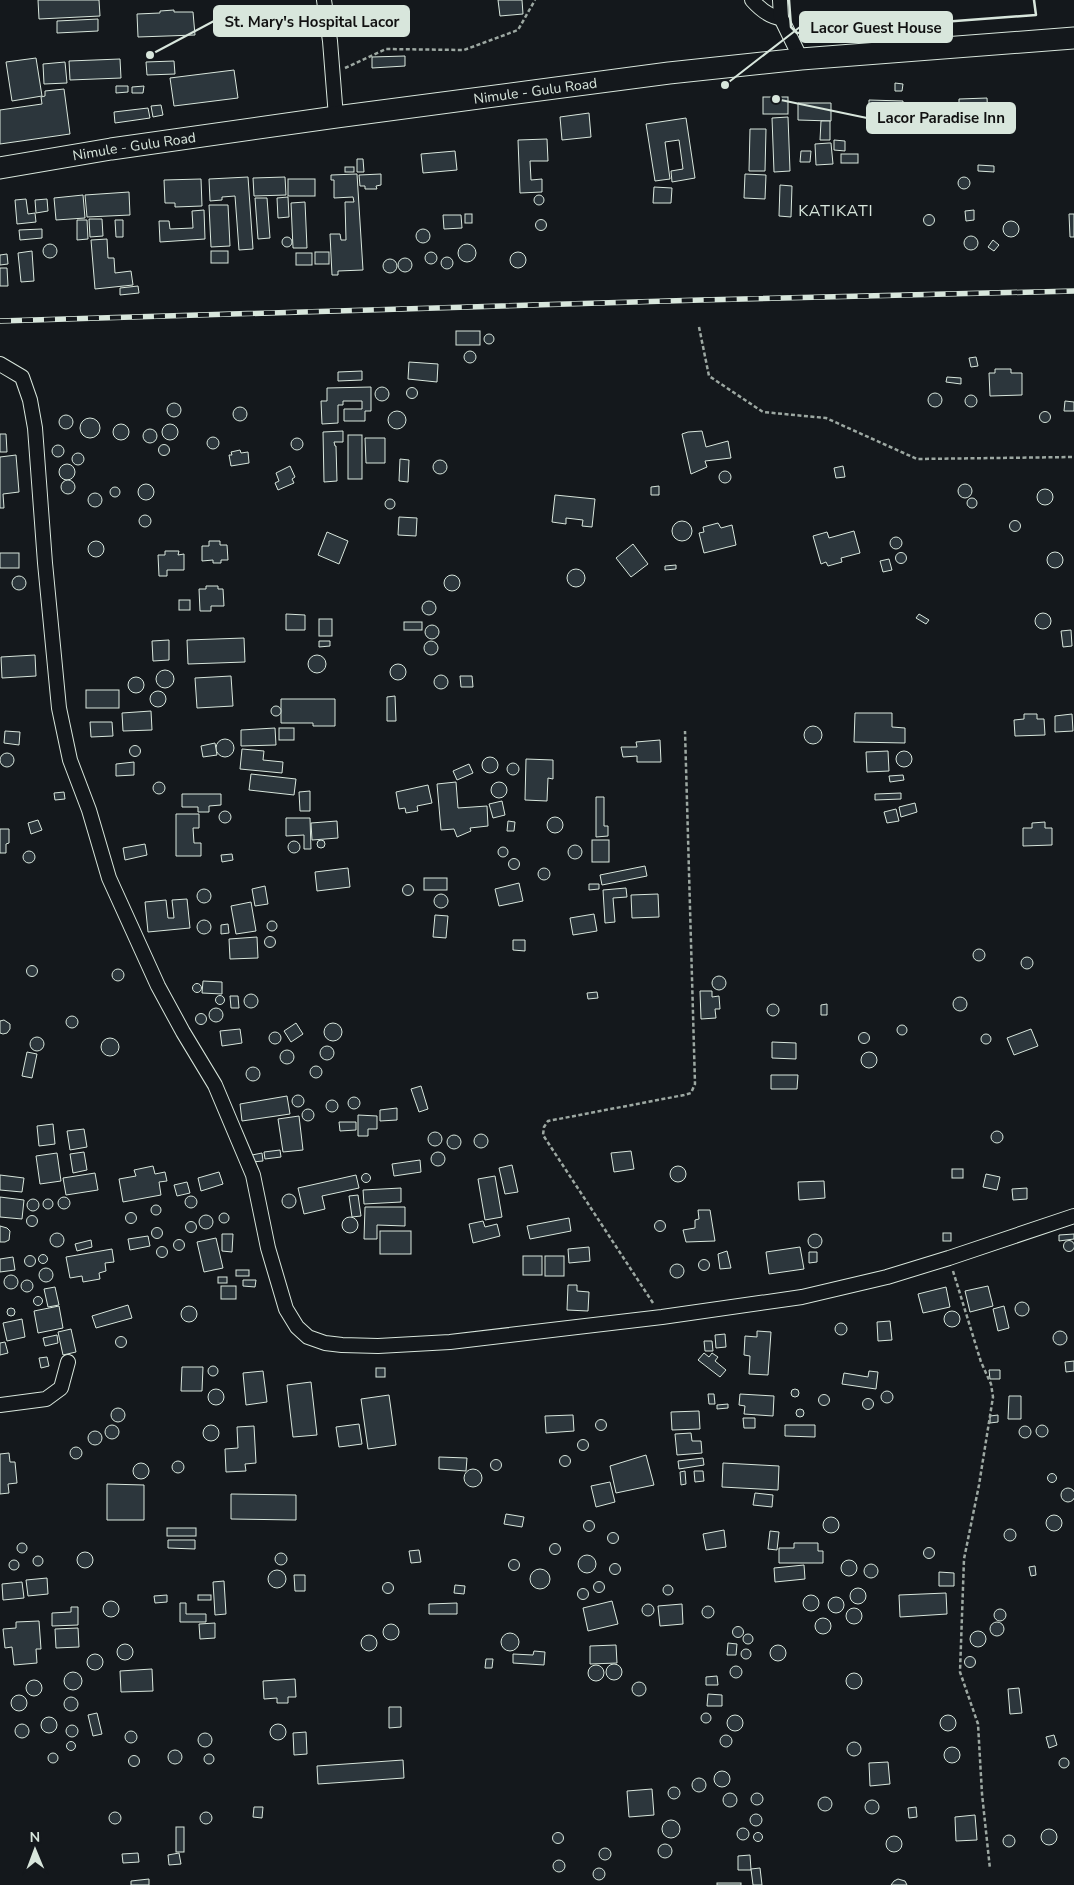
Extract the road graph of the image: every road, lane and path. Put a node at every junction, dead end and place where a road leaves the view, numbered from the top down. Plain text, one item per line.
1 (324, 0) edge
2 (535, 0) edge
3 (752, 0) edge
4 (780, 0) edge
5 (781, 18) junction
6 (1074, 38) edge
7 (801, 59) junction
8 (333, 74) junction
9 (336, 117) junction
10 (0, 168) edge
11 (698, 327) dead end
12 (0, 364) edge
13 (1074, 457) edge
14 (685, 731) dead end
15 (1074, 1216) edge
16 (949, 1258) junction
17 (662, 1317) junction
18 (68, 1362) dead end
19 (0, 1405) edge
20 (990, 1869) dead end

1 - 8 street
2 - 8 path
3 - 5 street
4 - 5 street
5 - 7 street
6 - 7 main road, Nimule - Gulu Road
7 - 9 main road, Nimule - Gulu Road
8 - 9 street
9 - 10 main road, Nimule - Gulu Road
11 - 13 path
12 - 17 street
14 - 17 path
15 - 16 street
16 - 17 street
16 - 20 path
18 - 19 street

